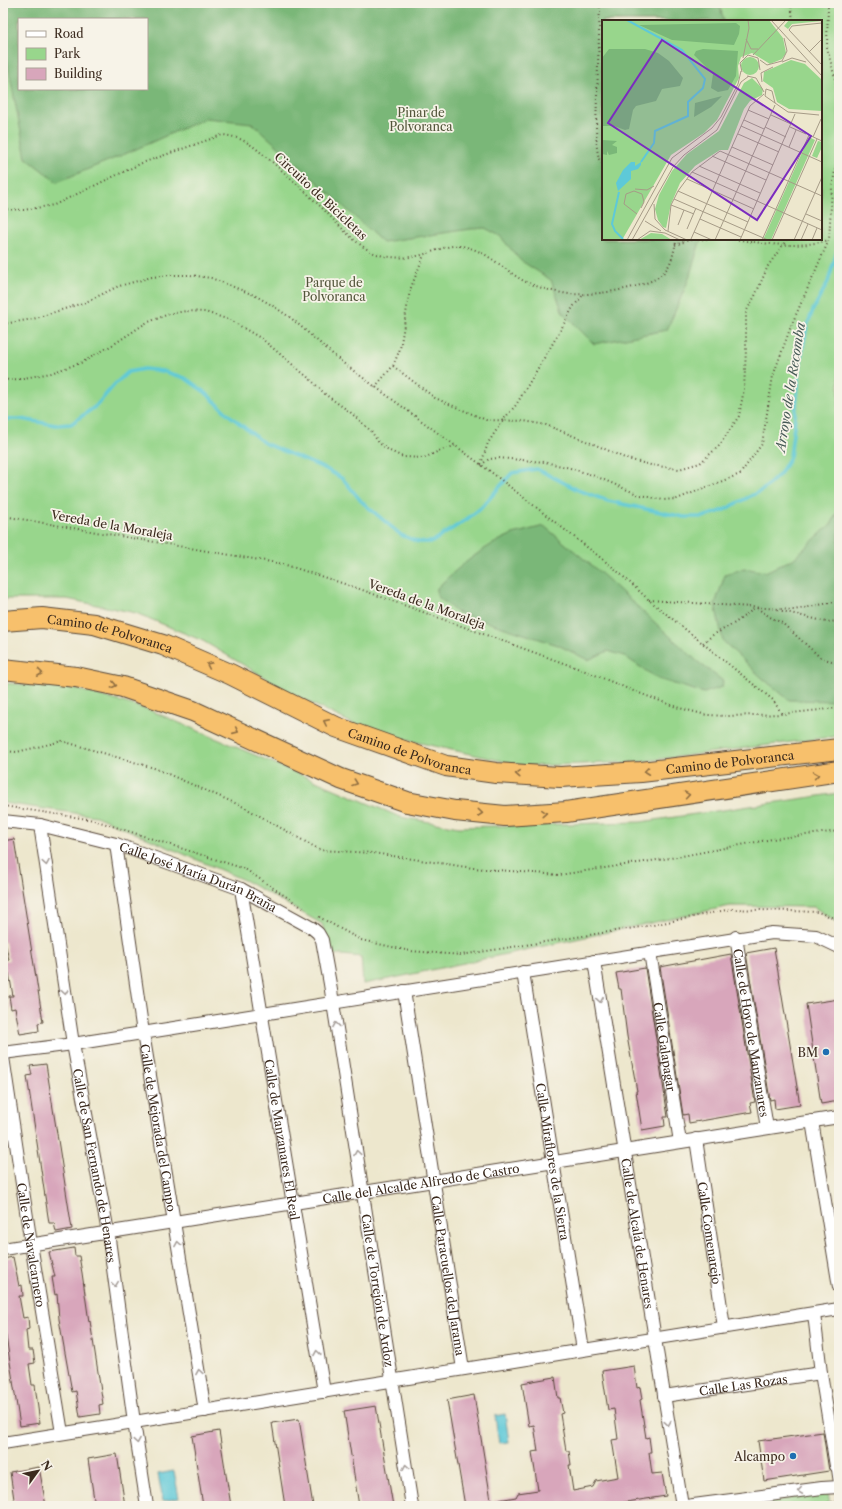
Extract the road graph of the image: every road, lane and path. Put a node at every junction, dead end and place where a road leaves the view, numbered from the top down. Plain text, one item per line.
1 (600, 3) edge
2 (791, 3) edge
3 (828, 3) edge
4 (793, 20) edge
5 (839, 95) edge
6 (839, 147) edge
7 (602, 164) edge
8 (3, 210) edge
9 (677, 240) edge
10 (689, 240) edge
11 (741, 240) edge
12 (787, 240) edge
13 (829, 240) junction
14 (675, 245) junction
15 (782, 246) junction
16 (424, 255) junction
17 (584, 294) junction
18 (3, 324) edge
19 (393, 366) junction
20 (3, 380) edge
21 (374, 387) junction
22 (503, 420) junction
23 (455, 446) junction
24 (481, 465) junction
25 (3, 516) edge
26 (649, 600) junction
27 (839, 601) edge
28 (756, 607) junction
29 (773, 608) junction
30 (3, 610) edge
31 (42, 618) junction
32 (3, 621) edge
33 (839, 621) edge
34 (703, 643) junction
35 (839, 663) edge
36 (3, 669) edge
37 (839, 708) edge
38 (782, 714) junction
39 (839, 749) edge
40 (3, 751) edge
41 (839, 771) edge
42 (3, 806) edge
43 (3, 821) edge
44 (40, 824) junction
45 (839, 831) edge
46 (116, 844) junction
47 (241, 889) junction
48 (305, 909) dead end
49 (317, 916) dead end
50 (839, 920) edge
51 (736, 937) junction
52 (839, 947) edge
53 (650, 952) junction
54 (594, 961) junction
55 (523, 972) junction
56 (404, 991) junction
57 (333, 1003) junction
58 (262, 1014) junction
59 (143, 1033) junction
60 (73, 1044) junction
61 (3, 1052) edge
62 (3, 1057) edge
63 (839, 1117) edge
64 (812, 1121) junction
65 (766, 1128) junction
66 (696, 1139) junction
67 (680, 1142) junction
68 (625, 1151) junction
69 (552, 1162) junction
70 (433, 1181) junction
71 (364, 1192) junction
72 (293, 1203) junction
73 (174, 1222) junction
74 (108, 1232) junction
75 (31, 1244) junction
76 (3, 1248) edge
77 (839, 1286) edge
78 (839, 1309) edge
79 (814, 1314) junction
80 (724, 1328) junction
81 (655, 1339) junction
82 (583, 1350) junction
83 (463, 1369) junction
84 (821, 1373) junction
85 (392, 1381) junction
86 (324, 1392) junction
87 (664, 1396) junction
88 (206, 1410) junction
89 (134, 1422) junction
90 (62, 1434) junction
91 (3, 1443) edge
92 (836, 1466) joint
93 (839, 1486) edge
94 (839, 1501) edge
95 (147, 1506) edge
96 (412, 1506) edge
97 (682, 1506) edge
98 (686, 1506) edge
99 (804, 1506) edge

1 - 7 path
2 - 4 path
3 - 5 path
6 - 13 path
8 - 16 path, Circuito de Bicicletas
9 - 14 path, Circuito de Bicicletas
10 - 14 path
11 - 15 path
12 - 15 path
13 - 15 path
13 - 24 path
14 - 17 path, Circuito de Bicicletas
15 - 22 path
16 - 17 path, Circuito de Bicicletas
16 - 19 path
17 - 22 path
18 - 21 path
19 - 21 path
19 - 22 path
20 - 23 path
21 - 23 path
22 - 24 path
23 - 24 path
24 - 26 path
25 - 38 path, Vereda de la Moraleja
26 - 28 path
26 - 34 path
27 - 29 path
28 - 29 path
28 - 34 path
28 - 35 path
29 - 33 path
30 - 31 highway
31 - 32 highway, Camino de Polvoranca
39 -> 31 highway, Camino de Polvoranca
34 - 38 path
36 -> 41 highway, Camino de Polvoranca
37 - 38 path, Vereda de la Moraleja
40 - 45 path
42 - 48 path
43 - 44 street, Calle José María Durán Braña
44 - 46 street, Calle José María Durán Braña
44 -> 60 street, Calle de San Fernando de Henares
46 - 47 street, Calle José María Durán Braña
46 - 59 street, Calle de Mejorada del Campo
47 - 57 street, Calle José María Durán Braña
47 - 58 street, Calle de Manzanares El Real
49 - 50 path
51 - 52 street
51 - 53 street
51 - 65 street, Calle de Hoyo de Manzanares
53 - 54 street
53 - 67 street, Calle Galapagar
54 - 55 street
54 -> 68 street, Calle de Alcalá de Henares
55 - 56 street
55 - 69 street, Calle Miraflores de la Sierra
56 - 57 street
56 - 70 street, Calle Paracuellos del Jarama
57 - 58 street
71 -> 57 street, Calle de Torrejón de Ardoz
58 - 59 street
58 - 72 street, Calle de Manzanares El Real
59 - 60 street
59 - 73 street, Calle de Mejorada del Campo
60 - 61 street
60 - 74 street, Calle de San Fernando de Henares
62 - 75 street, Calle de Navalcarnero
63 - 64 street, Calle del Alcalde Alfredo de Castro
64 - 65 street, Calle del Alcalde Alfredo de Castro
64 - 77 street
65 - 66 street, Calle del Alcalde Alfredo de Castro
66 - 67 street, Calle del Alcalde Alfredo de Castro
66 - 80 street, Calle Comenarejo
67 - 68 street, Calle del Alcalde Alfredo de Castro
68 - 69 street, Calle del Alcalde Alfredo de Castro
68 - 81 street, Calle de Alcalá de Henares
69 - 70 street, Calle del Alcalde Alfredo de Castro
69 - 82 street, Calle Miraflores de la Sierra
70 - 71 street, Calle del Alcalde Alfredo de Castro
70 - 83 street, Calle Paracuellos del Jarama
71 - 72 street, Calle del Alcalde Alfredo de Castro
71 - 85 street, Calle de Torrejón de Ardoz
72 - 73 street, Calle del Alcalde Alfredo de Castro
86 -> 72 street, Calle de Manzanares El Real
73 - 74 street, Calle del Alcalde Alfredo de Castro
88 -> 73 street, Calle de Mejorada del Campo
74 - 75 street, Calle del Alcalde Alfredo de Castro
74 -> 89 street, Calle de San Fernando de Henares
75 - 76 street, Calle del Alcalde Alfredo de Castro
75 - 90 street, Calle de Navalcarnero
78 - 79 street
79 - 80 street
79 - 84 street
80 - 81 street
81 - 82 street
81 - 87 street, Calle de Alcalá de Henares
82 - 83 street
83 - 85 street
84 - 87 street, Calle Las Rozas
84 - 92 street
85 - 86 street
96 -> 85 street, Calle de Torrejón de Ardoz
86 - 88 street
87 -> 97 street, Calle de Alcalá de Henares
88 - 89 street
89 - 90 street
89 -> 95 street, Calle de San Fernando de Henares
90 - 91 street
92 - 93 street
93 -> 98 street
94 - 99 path

